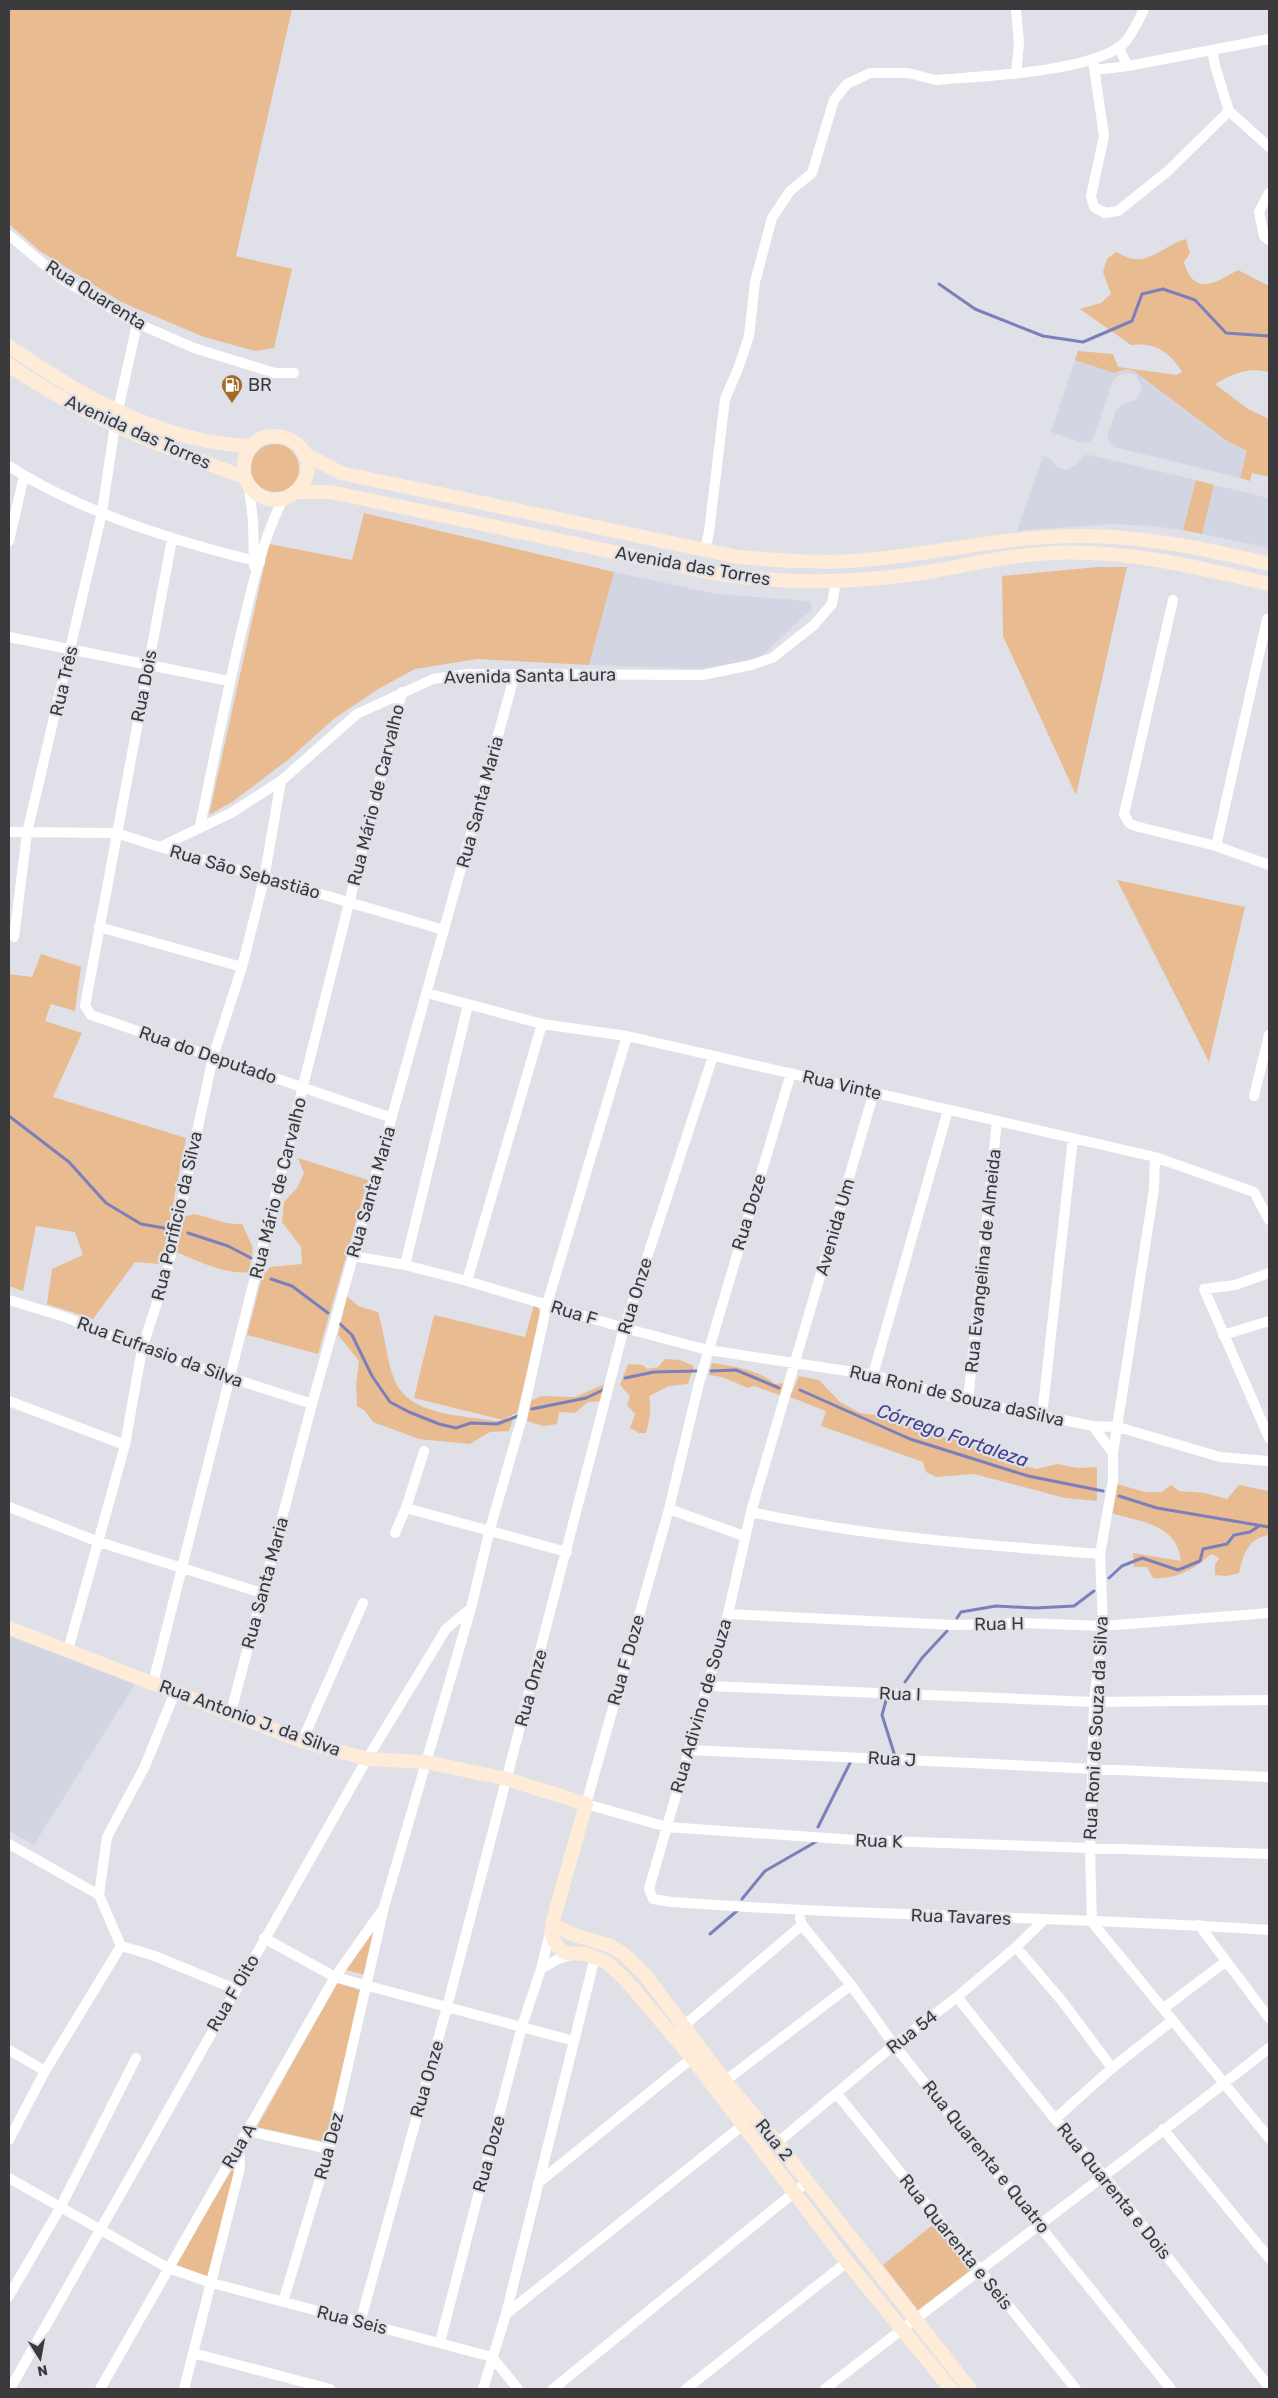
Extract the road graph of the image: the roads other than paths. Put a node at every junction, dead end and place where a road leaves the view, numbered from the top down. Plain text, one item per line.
1 (1016, 9) edge
2 (1144, 9) edge
3 (1269, 38) edge
4 (1118, 47) junction
5 (1212, 50) junction
6 (1094, 65) junction
7 (1128, 66) junction
8 (1016, 74) junction
9 (1229, 111) junction
10 (1269, 147) edge
11 (1269, 193) edge
12 (9, 235) edge
13 (1269, 240) edge
14 (137, 324) junction
15 (9, 346) edge
16 (9, 365) edge
17 (294, 373) dead end
18 (118, 410) junction
19 (115, 426) junction
20 (251, 446) junction
21 (305, 454) junction
22 (9, 466) edge
23 (24, 476) junction
24 (246, 482) junction
25 (297, 492) junction
26 (283, 499) junction
27 (102, 512) junction
28 (172, 539) junction
29 (9, 541) edge
30 (705, 550) junction
31 (257, 561) junction
32 (1269, 564) edge
33 (836, 582) junction
34 (1269, 584) edge
35 (1173, 600) dead end
36 (1267, 619) dead end
37 (9, 637) edge
38 (72, 649) junction
39 (148, 666) junction
40 (515, 674) junction
41 (229, 681) junction
42 (402, 692) junction
43 (281, 780) junction
44 (200, 826) junction
45 (9, 832) edge
46 (28, 832) junction
47 (116, 833) junction
48 (1216, 846) junction
49 (160, 847) junction
50 (1269, 865) edge
51 (264, 878) junction
52 (350, 902) junction
53 (99, 927) junction
54 (444, 930) junction
55 (14, 937) dead end
56 (242, 967) junction
57 (426, 993) junction
58 (468, 1005) junction
59 (86, 1006) joint
60 (542, 1024) junction
61 (1269, 1035) edge
62 (628, 1036) junction
63 (713, 1056) junction
64 (214, 1057) junction
65 (791, 1074) junction
66 (303, 1087) junction
67 (874, 1092) junction
68 (1254, 1096) dead end
69 (948, 1110) junction
70 (392, 1118) junction
71 (997, 1120) junction
72 (1073, 1138) junction
73 (1154, 1157) junction
74 (1269, 1220) edge
75 (353, 1256) junction
76 (405, 1265) junction
77 (1269, 1273) edge
78 (467, 1281) junction
79 (9, 1300) edge
80 (547, 1304) junction
81 (1269, 1321) edge
82 (624, 1328) junction
83 (1223, 1335) junction
84 (142, 1349) junction
85 (708, 1350) junction
86 (796, 1362) junction
87 (873, 1375) junction
88 (230, 1378) junction
89 (9, 1401) edge
90 (968, 1401) junction
91 (312, 1404) junction
92 (1042, 1416) junction
93 (1093, 1426) junction
94 (1118, 1428) junction
95 (1269, 1438) edge
96 (125, 1445) junction
97 (424, 1451) dead end
98 (1113, 1453) junction
99 (1269, 1461) edge
100 (9, 1507) edge
101 (406, 1508) junction
102 (669, 1509) junction
103 (751, 1512) junction
104 (490, 1529) junction
105 (395, 1533) dead end
106 (744, 1536) junction
107 (99, 1542) junction
108 (567, 1552) junction
109 (1100, 1559) junction
110 (181, 1569) junction
111 (262, 1593) junction
112 (362, 1603) dead end
113 (471, 1608) junction
114 (1269, 1613) edge
115 (728, 1614) junction
116 (1103, 1626) junction
117 (9, 1628) edge
118 (68, 1650) junction
119 (153, 1683) junction
120 (707, 1686) junction
121 (175, 1692) junction
122 (1269, 1700) edge
123 (1094, 1702) junction
124 (231, 1712) junction
125 (302, 1741) junction
126 (690, 1750) junction
127 (367, 1758) junction
128 (426, 1762) junction
129 (1094, 1768) junction
130 (1269, 1777) edge
131 (507, 1779) junction
132 (586, 1804) junction
133 (667, 1827) junction
134 (9, 1844) edge
135 (1090, 1849) junction
136 (1269, 1854) edge
137 (99, 1895) junction
138 (654, 1899) joint
139 (384, 1906) junction
140 (798, 1911) junction
141 (1045, 1920) junction
142 (1092, 1922) junction
143 (802, 1925) junction
144 (1199, 1925) junction
145 (551, 1929) junction
146 (1269, 1930) edge
147 (264, 1938) junction
148 (121, 1946) junction
149 (1016, 1947) junction
150 (576, 1954) junction
151 (595, 1957) junction
152 (1225, 1962) junction
153 (541, 1969) junction
154 (335, 1977) junction
155 (851, 1985) junction
156 (367, 1988) junction
157 (235, 1989) junction
158 (957, 1997) junction
159 (447, 2007) junction
160 (1164, 2008) junction
161 (1269, 2018) edge
162 (1173, 2020) junction
163 (522, 2026) junction
164 (678, 2031) junction
165 (574, 2042) junction
166 (894, 2044) junction
167 (1269, 2048) edge
168 (9, 2050) edge
169 (136, 2058) dead end
170 (692, 2058) junction
171 (1112, 2068) junction
172 (45, 2071) junction
173 (725, 2081) junction
174 (1225, 2083) junction
175 (837, 2094) junction
176 (1055, 2119) junction
177 (743, 2124) junction
178 (1164, 2129) junction
179 (248, 2131) junction
180 (1269, 2138) edge
181 (9, 2140) edge
182 (777, 2143) junction
183 (239, 2147) junction
184 (329, 2149) junction
185 (1105, 2177) junction
186 (9, 2178) edge
187 (807, 2182) junction
188 (538, 2183) junction
189 (794, 2194) junction
190 (60, 2208) junction
191 (1040, 2223) junction
192 (101, 2228) junction
193 (1269, 2258) edge
194 (847, 2262) junction
195 (168, 2268) junction
196 (980, 2271) junction
197 (212, 2283) junction
198 (9, 2296) edge
199 (283, 2302) junction
200 (506, 2314) junction
201 (360, 2323) junction
202 (909, 2324) junction
203 (440, 2342) junction
204 (193, 2353) junction
205 (492, 2357) junction
206 (1269, 2387) edge
207 (10, 2389) edge
208 (100, 2389) edge
209 (184, 2389) edge
210 (330, 2389) edge
211 (482, 2389) edge
212 (518, 2389) edge
213 (553, 2389) edge
214 (686, 2389) edge
215 (825, 2389) edge
216 (951, 2389) edge
217 (970, 2389) edge
218 (1076, 2389) edge
219 (1171, 2389) edge

1 - 8 street
2 - 4 street
3 - 5 street
4 - 6 street
4 - 7 street
5 - 7 street
5 - 9 street
6 - 7 street
6 - 8 street
6 - 9 street
8 - 30 street
9 - 10 street
11 - 13 street
12 - 14 street, Rua Quarenta
14 - 17 street, Rua Quarenta
14 - 18 street
15 - 18 main road, Avenida das Torres
16 - 19 main road, Avenida das Torres
18 - 20 main road, Avenida das Torres
19 - 24 main road, Avenida das Torres
19 - 27 street, Rua Três
20 - 21 main road, Avenida das Torres
20 - 24 main road
21 - 25 main road
21 - 30 main road, Avenida das Torres
22 - 23 street
23 - 27 street
23 - 29 street
24 - 26 main road, Avenida das Torres
24 - 31 street
25 - 26 main road, Avenida das Torres
25 - 33 main road, Avenida das Torres
26 - 31 street
27 - 28 street
27 - 38 street, Rua Três
28 - 31 street
28 - 39 street, Rua Dois
30 - 32 main road, Avenida das Torres
31 - 41 street
33 - 34 main road, Avenida das Torres
33 - 40 street, Avenida Santa Laura
35 - 48 street
36 - 48 street
37 - 38 street
38 - 39 street
38 - 46 street, Rua Três
39 - 41 street
39 - 47 street, Rua Dois
40 - 42 street, Avenida Santa Laura
40 - 54 street, Rua Santa Maria
41 - 44 street
42 - 43 street, Avenida Santa Laura
42 - 52 street, Rua Mário de Carvalho
43 - 44 street, Avenida Santa Laura
43 - 51 street, Rua Porificio da Silva
44 - 49 street, Avenida Santa Laura
45 - 46 street
46 - 47 street
46 - 55 street, Rua Três
47 - 49 street
47 - 53 street, Rua Dois
48 - 50 street
49 - 51 street, Rua São Sebastião
51 - 52 street, Rua São Sebastião
51 - 56 street, Rua Porificio da Silva
52 - 54 street, Rua São Sebastião
52 - 66 street, Rua Mário de Carvalho
53 - 56 street
53 - 59 street, Rua Dois
54 - 57 street, Rua Santa Maria
56 - 64 street, Rua Porificio da Silva
57 - 58 street, Rua Vinte
57 - 70 street, Rua Santa Maria
58 - 60 street, Rua Vinte
58 - 76 street
59 - 64 street, Rua do Deputado
60 - 62 street, Rua Vinte
60 - 78 street
61 - 68 street
62 - 63 street, Rua Vinte
62 - 80 street
63 - 65 street, Rua Vinte
63 - 82 street, Rua Onze
64 - 66 street, Rua do Deputado
64 - 84 street, Rua Porificio da Silva
65 - 67 street, Rua Vinte
65 - 85 street, Rua Doze
66 - 70 street, Rua do Deputado
66 - 88 street, Rua Mário de Carvalho
67 - 69 street, Rua Vinte
67 - 86 street, Avenida Um
69 - 71 street, Rua Vinte
69 - 87 street
70 - 75 street, Rua Santa Maria
71 - 72 street, Rua Vinte
71 - 90 street, Rua Evangelina de Almeida
72 - 73 street, Rua Vinte
72 - 92 street
73 - 74 street, Rua Vinte
73 - 94 street
75 - 76 street, Rua F
75 - 91 street, Rua Santa Maria
76 - 78 street, Rua F
77 - 83 street
78 - 80 street, Rua F
79 - 84 street, Rua Eufrasio da Silva
80 - 82 street, Rua F
80 - 104 street
81 - 83 street
82 - 85 street, Rua F
82 - 108 street, Rua Onze
83 - 95 street
84 - 88 street, Rua Eufrasio da Silva
84 - 96 street, Rua Porificio da Silva
85 - 86 street, Rua F
85 - 102 street, Rua F Doze
86 - 87 street, Rua Roni de Souza daSilva
86 - 103 street, Avenida Um
87 - 90 street, Rua Roni de Souza daSilva
88 - 91 street, Rua Eufrasio da Silva
88 - 110 street, Rua Mário de Carvalho
89 - 96 street
90 - 92 street, Rua Roni de Souza daSilva
91 - 111 street, Rua Santa Maria
92 - 93 street, Rua Roni de Souza daSilva
93 - 94 street, Rua Roni de Souza daSilva
93 - 98 street
94 - 98 street, Rua Roni de Souza da Silva
94 - 99 street, Rua Roni de Souza daSilva
96 - 107 street, Rua Porificio da Silva
97 - 101 street
98 - 109 street, Rua Roni de Souza da Silva
100 - 107 street
101 - 104 street
101 - 105 street
102 - 106 street
102 - 132 street, Rua F Doze
103 - 106 street, Rua Adivino de Souza
103 - 109 street
104 - 108 street
104 - 113 street
106 - 115 street, Rua Adivino de Souza
107 - 110 street
107 - 118 street, Rua Porificio da Silva
108 - 131 street, Rua Onze
109 - 116 street, Rua Roni de Souza da Silva
110 - 111 street
110 - 119 street, Rua Mário de Carvalho
111 - 124 street, Rua Santa Maria
112 - 125 street
113 - 127 street, Rua F Oito
113 - 128 street
114 - 116 street, Rua H
115 - 116 street, Rua H
115 - 120 street, Rua Adivino de Souza
116 - 123 street, Rua Roni de Souza da Silva
117 - 118 main road, Rua Antonio J. da Silva
118 - 119 main road, Rua Antonio J. da Silva
119 - 121 main road, Rua Antonio J. da Silva
120 - 123 street, Rua I
120 - 126 street, Rua Adivino de Souza
121 - 124 main road, Rua Antonio J. da Silva
121 - 137 street
122 - 123 street, Rua I
123 - 129 street, Rua Roni de Souza da Silva
124 - 125 main road, Rua Antonio J. da Silva
125 - 127 main road, Rua Antonio J. da Silva
126 - 129 street, Rua J
126 - 133 street, Rua Adivino de Souza
127 - 128 main road, Rua Antonio J. da Silva
127 - 147 street, Rua F Oito
128 - 131 main road, Rua Antonio J. da Silva
128 - 139 street
129 - 130 street, Rua J
129 - 135 street, Rua Roni de Souza da Silva
131 - 132 main road, Rua Antonio J. da Silva
131 - 159 street, Rua Onze
132 - 133 street
132 - 145 main road, Rua F Doze
133 - 135 street, Rua K
133 - 138 street, Rua Adivino de Souza
134 - 137 street
135 - 136 street, Rua K
135 - 142 street, Rua Roni de Souza da Silva
137 - 148 street
138 - 140 street, Rua Tavares
139 - 154 street, Rua A
139 - 156 street, Rua Dez
140 - 141 street, Rua Tavares
140 - 143 street
141 - 142 street, Rua Tavares
141 - 149 street, Rua 54
142 - 144 street, Rua Tavares
142 - 160 street
143 - 155 street, Rua Quarenta e Quatro
143 - 164 street
144 - 146 street, Rua Tavares
144 - 152 street
145 - 150 main road, Rua 2
145 - 153 street, Rua F Doze
145 - 164 main road, Rua 2
147 - 154 street
147 - 157 street, Rua F Oito
148 - 157 street
148 - 172 street
149 - 158 street, Rua 54
149 - 171 street
150 - 151 main road, Rua 2
150 - 153 street, Rua 2
151 - 164 main road, Rua 2
151 - 165 street
152 - 160 street
152 - 161 street
153 - 163 street, Rua Doze
154 - 156 street
154 - 179 street, Rua A
155 - 166 street, Rua Quarenta e Quatro
155 - 173 street
156 - 159 street
156 - 184 street, Rua Dez
157 - 192 street, Rua F Oito
158 - 166 street, Rua 54
158 - 176 street, Rua Quarenta e Dois
159 - 163 street
159 - 201 street, Rua Onze
160 - 162 street
162 - 171 street
162 - 174 street
163 - 165 street
163 - 203 street, Rua Doze
164 - 170 main road, Rua 2
164 - 173 main road, Rua 2
165 - 188 street
166 - 175 street, Rua 54
166 - 191 street, Rua Quarenta e Quatro
167 - 174 street
168 - 172 street
169 - 190 street
170 - 177 main road, Rua 2
170 - 188 street
171 - 176 street
172 - 181 street
173 - 182 main road, Rua 2
174 - 178 street
174 - 180 street
175 - 182 street, Rua 54
175 - 196 street, Rua Quarenta e Seis
176 - 185 street, Rua Quarenta e Dois
177 - 189 main road, Rua 2
177 - 200 street
178 - 185 street
178 - 193 street
179 - 183 street, Rua A
179 - 184 street
182 - 187 main road, Rua 2
183 - 195 street, Rua A
183 - 197 street
184 - 199 street, Rua Dez
185 - 191 street
185 - 206 street, Rua Quarenta e Dois
186 - 190 street, Rua Seis
187 - 189 street
187 - 202 main road, Rua 2
188 - 200 street
189 - 194 main road, Rua 2
189 - 213 street
190 - 192 street, Rua Seis
190 - 198 street
191 - 196 street
191 - 219 street, Rua Quarenta e Quatro
192 - 195 street, Rua Seis
192 - 207 street, Rua F Oito
194 - 202 main road, Rua 2
194 - 214 street
195 - 197 street, Rua Seis
195 - 208 street, Rua A
196 - 202 street
196 - 218 street, Rua Quarenta e Seis
197 - 199 street, Rua Seis
197 - 204 street
199 - 201 street, Rua Seis
200 - 205 street
201 - 203 street, Rua Seis
202 - 215 street
202 - 216 main road, Rua 2
202 - 217 main road, Rua 2
203 - 205 street, Rua Seis
204 - 209 street
204 - 210 street
205 - 211 street
205 - 212 street

